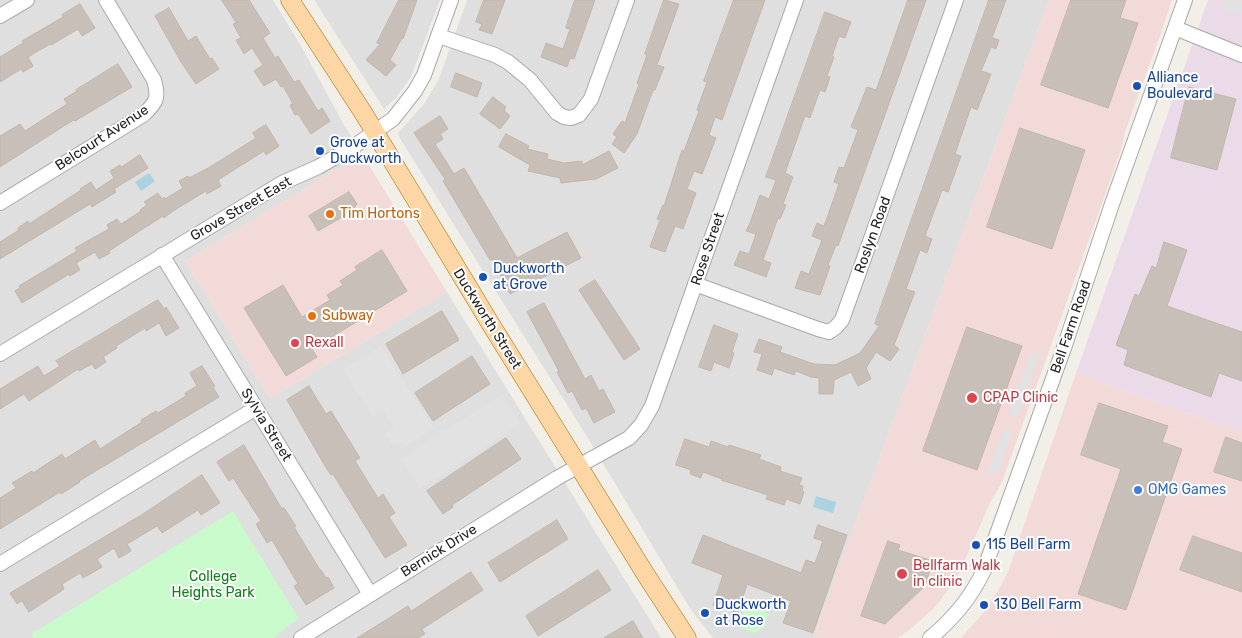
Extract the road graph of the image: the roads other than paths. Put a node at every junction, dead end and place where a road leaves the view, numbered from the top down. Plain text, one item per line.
1 (27, 0) edge
2 (106, 0) edge
3 (290, 0) edge
4 (451, 0) edge
5 (627, 0) edge
6 (796, 0) edge
7 (956, 0) edge
8 (1185, 0) edge
9 (0, 16) edge
10 (1175, 28) junction
11 (439, 36) junction
12 (1242, 55) edge
13 (374, 132) junction
14 (0, 203) edge
15 (162, 255) junction
16 (695, 284) junction
17 (0, 354) edge
18 (256, 408) junction
19 (578, 466) junction
20 (0, 564) edge
21 (370, 594) junction
22 (301, 638) edge
23 (686, 638) edge
24 (930, 638) edge

1 - 9 street
2 - 14 street, Belcourt Avenue
3 - 13 main road, Duckworth Street
4 - 11 street, Grove Street East
5 - 11 street
6 - 16 street, Rose Street
7 - 16 street, Roslyn Road
8 - 10 street, Bell Farm Road
10 - 12 street
10 - 24 street, Bell Farm Road
11 - 13 street, Grove Street East
13 - 15 street, Grove Street East
13 - 19 main road, Duckworth Street
15 - 17 street, Grove Street East
15 - 18 street, Sylvia Street
16 - 19 street, Rose Street
18 - 20 street
18 - 21 street, Sylvia Street
19 - 21 street, Bernick Drive
19 - 23 main road, Duckworth Street
21 - 22 street, Bernick Drive

